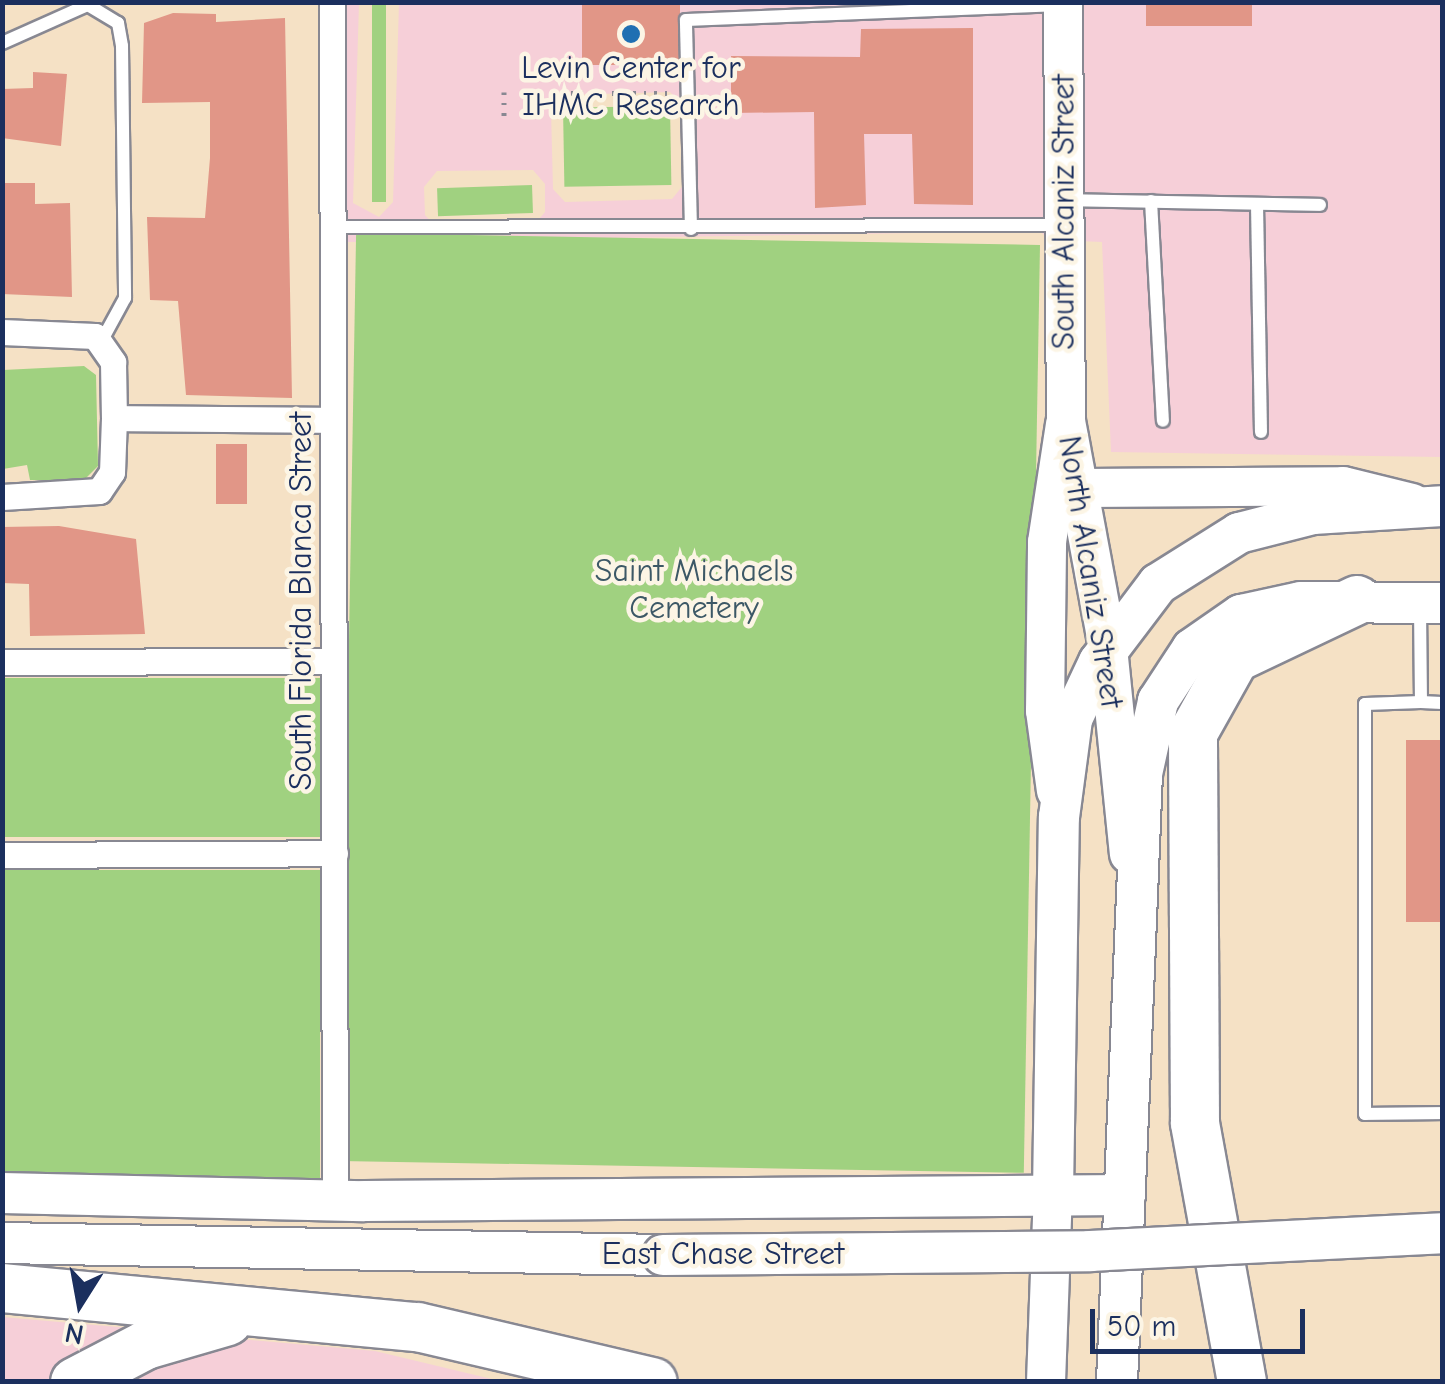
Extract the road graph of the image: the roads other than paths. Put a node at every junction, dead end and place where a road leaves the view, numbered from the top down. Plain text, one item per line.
1 (332, 2) edge
2 (91, 4) edge
3 (1064, 4) edge
4 (2, 43) edge
5 (1151, 201) junction
6 (1257, 204) junction
7 (1320, 205) dead end
8 (1064, 213) junction
9 (332, 227) junction
10 (691, 229) junction
11 (2, 332) edge
12 (102, 342) junction
13 (114, 418) junction
14 (333, 420) junction
15 (1066, 421) junction
16 (1162, 421) dead end
17 (1261, 432) dead end
18 (1083, 488) junction
19 (2, 497) edge
20 (1434, 506) edge
21 (1357, 600) junction
22 (1431, 603) edge
23 (1108, 648) junction
24 (334, 661) junction
25 (2, 662) edge
26 (1421, 702) junction
27 (1442, 703) edge
28 (1059, 817) junction
29 (2, 854) edge
30 (335, 854) junction
31 (1136, 891) junction
32 (1442, 1113) edge
33 (1054, 1192) junction
34 (2, 1194) edge
35 (1125, 1195) junction
36 (335, 1199) junction
37 (1442, 1233) edge
38 (2, 1243) edge
39 (2, 1288) edge
40 (261, 1314) junction
41 (76, 1382) edge
42 (654, 1382) edge
43 (1046, 1382) edge
44 (1117, 1382) edge
45 (1242, 1382) edge

1 - 9 street, South Florida Blanca Street
2 - 4 lane
2 - 12 lane
3 - 8 street, South Alcaniz Street
3 - 10 lane
5 - 6 lane
5 - 8 lane
5 - 16 lane
6 - 7 lane
6 - 17 lane
8 - 10 lane
8 - 15 street, South Alcaniz Street
9 - 10 lane
9 - 14 street, South Florida Blanca Street
11 - 12 street
12 - 13 street
13 - 14 street
13 - 19 street
14 - 24 street, South Florida Blanca Street
15 - 18 street, North Alcaniz Street
15 - 28 street, North Alcaniz Street
18 - 20 street
18 - 23 street, North Alcaniz Street
20 - 23 main road
21 - 22 main road
21 - 31 main road
21 - 45 highway
22 - 26 lane
23 - 28 main road
23 - 31 street, North Alcaniz Street
24 - 25 street
24 - 30 street, South Florida Blanca Street
26 - 27 lane
26 - 32 lane
28 - 33 main road, North Alcaniz Street
29 - 30 street
30 - 36 street, South Florida Blanca Street
31 - 35 main road, North Alcaniz Street
33 - 35 main road, East Chase Street
33 - 36 main road, East Chase Street
33 - 43 street, North Alcaniz Street
34 - 36 main road, East Chase Street
35 - 44 main road, North Alcaniz Street
37 - 38 main road, East Chase Street, bridge
39 - 40 highway
40 - 41 highway
40 - 42 highway

